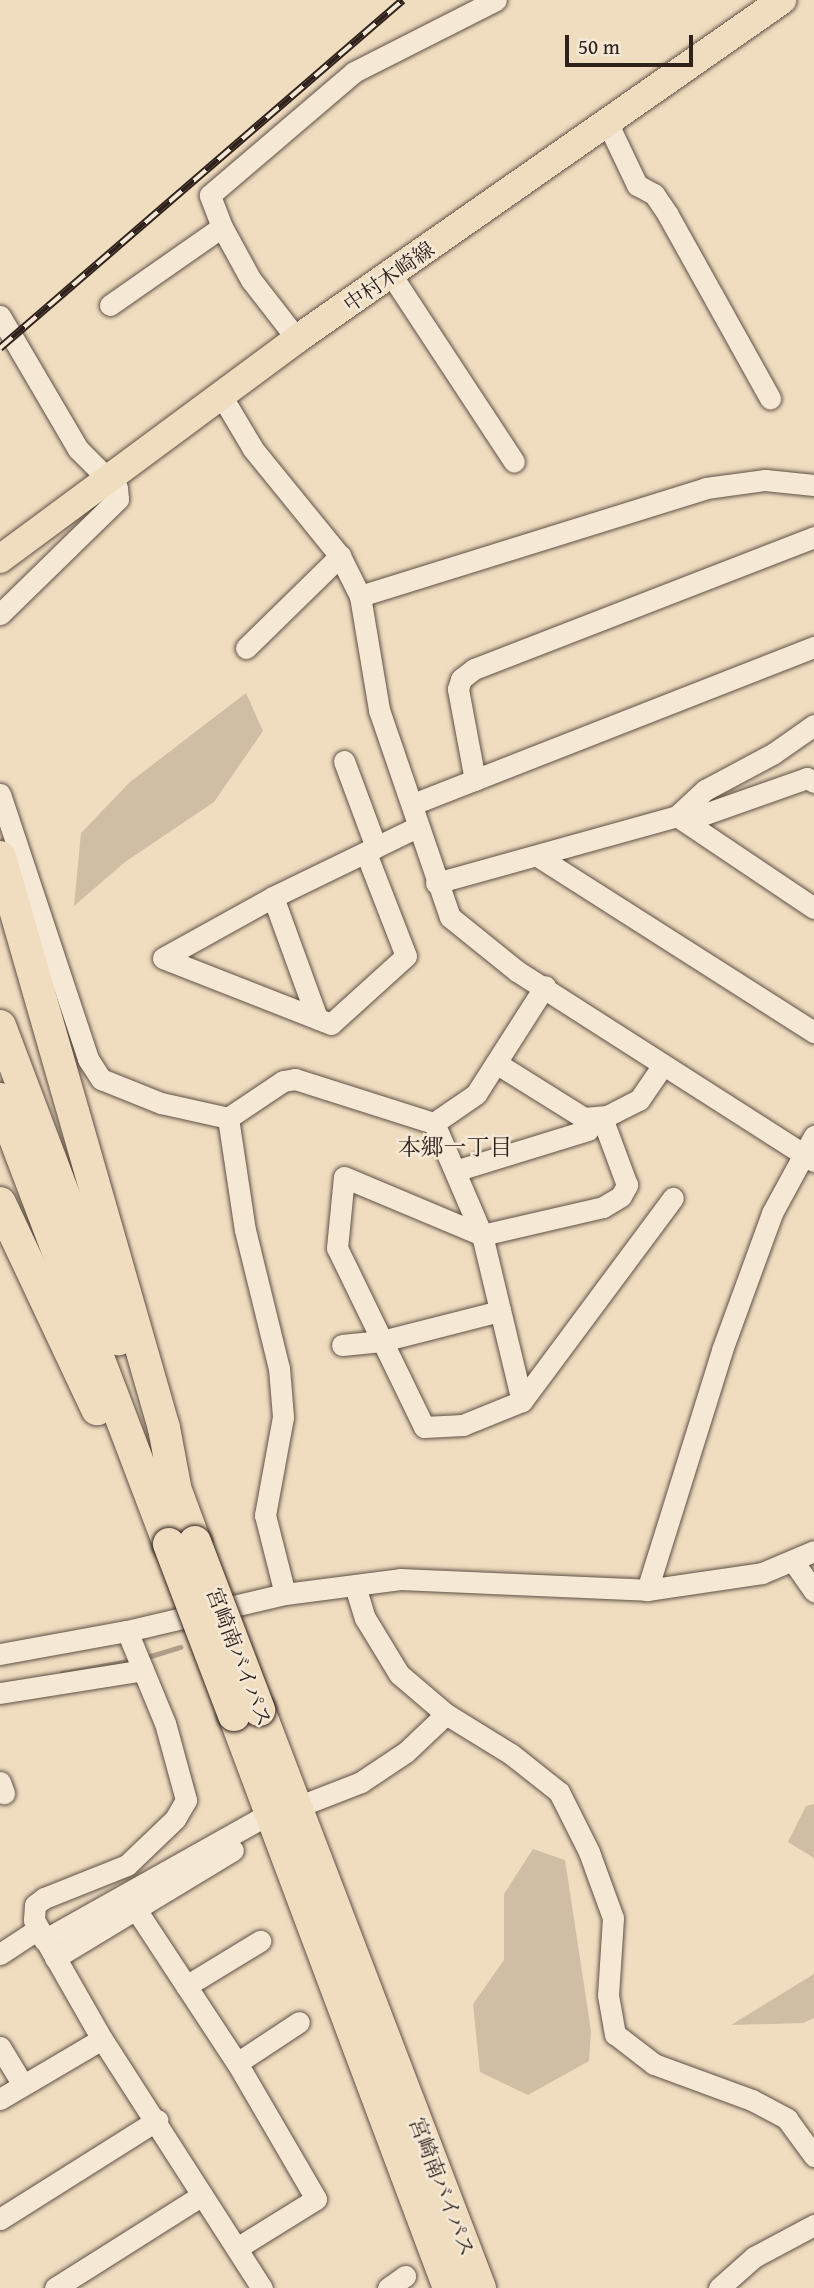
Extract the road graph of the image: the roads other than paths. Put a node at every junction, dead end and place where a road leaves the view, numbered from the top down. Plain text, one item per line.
1 (496, 0) edge
2 (782, 0) edge
3 (607, 122) junction
4 (222, 227) junction
5 (392, 276) junction
6 (110, 305) dead end
7 (0, 316) edge
8 (297, 339) junction
9 (221, 395) junction
10 (770, 398) dead end
11 (514, 462) dead end
12 (106, 479) junction
13 (814, 485) edge
14 (814, 537) edge
15 (340, 556) junction
16 (0, 559) edge
17 (360, 596) junction
18 (0, 614) edge
19 (814, 647) edge
20 (246, 648) dead end
21 (814, 725) edge
22 (344, 761) dead end
23 (475, 780) junction
24 (814, 782) edge
25 (0, 794) edge
26 (413, 804) junction
27 (681, 819) junction
28 (418, 827) junction
29 (371, 850) junction
30 (0, 857) edge
31 (539, 857) junction
32 (436, 883) junction
33 (273, 897) junction
34 (814, 908) edge
35 (545, 986) junction
36 (317, 1018) junction
37 (0, 1026) edge
38 (814, 1032) edge
39 (496, 1063) junction
40 (663, 1065) junction
41 (0, 1099) edge
42 (228, 1118) junction
43 (434, 1123) junction
44 (810, 1150) edge
45 (458, 1170) junction
46 (673, 1198) dead end
47 (0, 1203) edge
48 (482, 1236) junction
49 (500, 1311) junction
50 (382, 1341) junction
51 (342, 1345) dead end
52 (296, 1381) dead end
53 (281, 1398) junction
54 (522, 1401) junction
55 (162, 1490) junction
56 (808, 1556) edge
57 (355, 1586) junction
58 (647, 1590) junction
59 (814, 1591) edge
60 (285, 1594) junction
61 (127, 1631) junction
62 (0, 1654) edge
63 (143, 1670) junction
64 (0, 1693) edge
65 (446, 1714) junction
66 (284, 1810) junction
67 (233, 1850) dead end
68 (137, 1911) junction
69 (260, 1941) dead end
70 (46, 1942) junction
71 (0, 1954) edge
72 (186, 1986) junction
73 (299, 2022) dead end
74 (102, 2039) junction
75 (0, 2047) edge
76 (237, 2063) junction
77 (23, 2085) junction
78 (0, 2099) edge
79 (157, 2120) junction
80 (814, 2157) edge
81 (202, 2195) junction
82 (0, 2219) edge
83 (814, 2225) edge
84 (237, 2248) junction
85 (252, 2285) edge
86 (55, 2288) edge
87 (449, 2288) edge
88 (480, 2288) edge
89 (719, 2288) edge

1 - 4 street
2 - 3 main road, 中村木崎線
3 - 5 main road, 中村木崎線
3 - 10 street
4 - 6 street
4 - 8 street
5 - 8 main road, 中村木崎線
5 - 11 street
7 - 12 street
8 - 9 main road, 中村木崎線
9 - 12 main road, 中村木崎線
9 - 15 street
12 - 16 main road, 中村木崎線
12 - 18 street
13 - 17 street
14 - 23 street
15 - 17 street
15 - 20 street
17 - 26 street
19 - 23 street
21 - 27 street
22 - 29 street
23 - 26 street
24 - 27 street
25 - 42 street
26 - 28 street
27 - 31 street
27 - 34 street
28 - 29 street
28 - 32 street
29 - 33 street
29 - 36 street
30 - 55 highway
31 - 32 street
31 - 38 street
32 - 35 street
33 - 36 street
33 - 36 street
35 - 39 street
35 - 40 street
37 - 55 highway, 宮崎南バイパス
39 - 40 street
39 - 43 street
40 - 44 street
41 - 55 highway, 宮崎南バイパス
42 - 43 street
42 - 53 street
43 - 45 street
44 - 58 street
45 - 48 street
45 - 48 street
46 - 54 street
47 - 55 highway
48 - 49 street
48 - 50 street
49 - 50 street
49 - 54 street
50 - 51 street
50 - 54 street
52 - 53 street
53 - 60 street
55 - 66 highway, 宮崎南バイパス, bridge
56 - 58 street
56 - 59 street
57 - 58 street
57 - 60 street
57 - 65 street
60 - 61 street
61 - 62 street
61 - 63 street
63 - 64 street
63 - 70 street
65 - 66 street
65 - 80 street
66 - 70 street
66 - 87 highway, 宮崎南バイパス
66 - 88 highway, 宮崎南バイパス
67 - 68 street
68 - 70 street
68 - 72 street
69 - 72 street
70 - 71 street
70 - 74 street
72 - 76 street
73 - 76 street
74 - 77 street
74 - 79 street
75 - 77 street
76 - 84 street
77 - 78 street
79 - 81 street
79 - 82 street
81 - 84 street
81 - 86 street
83 - 89 street
84 - 85 street

